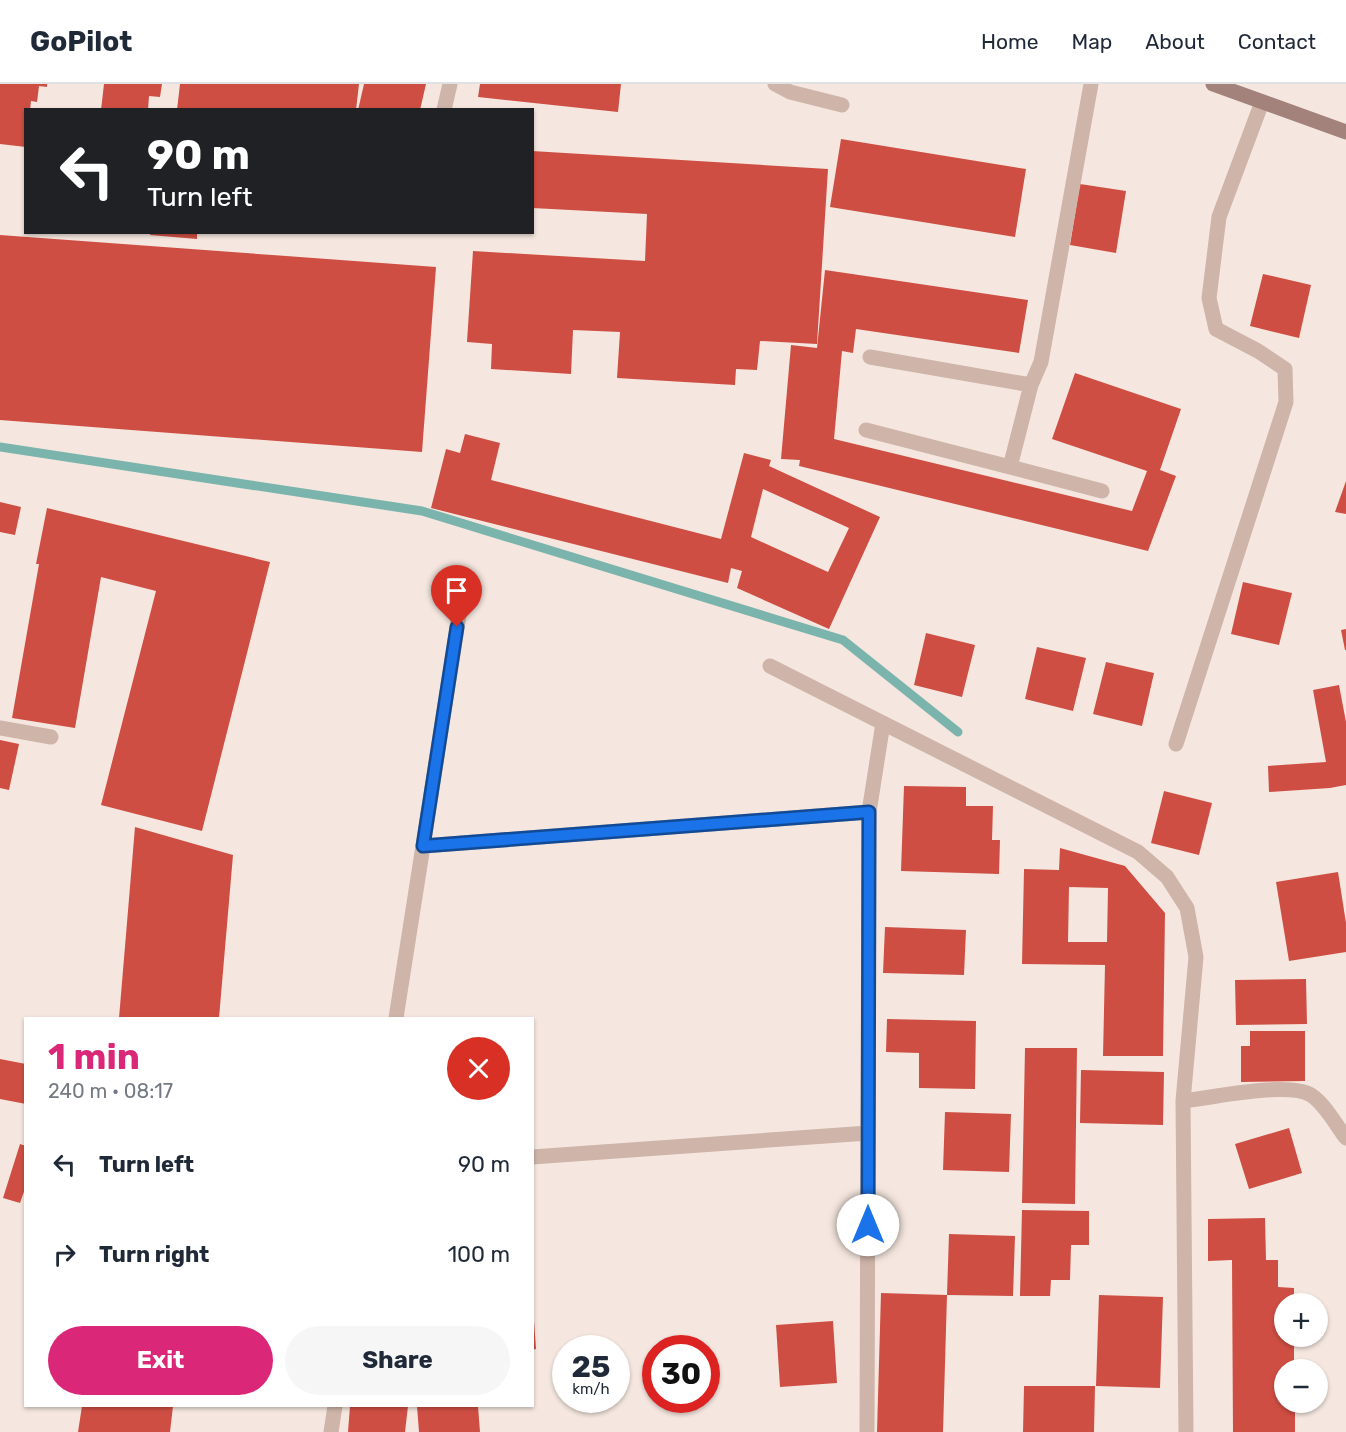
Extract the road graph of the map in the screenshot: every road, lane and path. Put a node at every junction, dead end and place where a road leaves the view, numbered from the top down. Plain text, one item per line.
1 (450, 84) edge
2 (775, 84) edge
3 (1091, 84) edge
4 (1213, 84) edge
5 (1262, 102) junction
6 (842, 105) dead end
7 (444, 108) edge
8 (1346, 132) edge
9 (870, 357) dead end
10 (1031, 385) junction
11 (866, 430) dead end
12 (1010, 467) junction
13 (1102, 491) dead end
14 (464, 583) dead end
15 (770, 666) dead end
16 (883, 723) junction
17 (0, 728) edge
18 (51, 737) dead end
19 (1176, 744) dead end
20 (869, 812) junction
21 (423, 846) junction
22 (396, 1017) edge
23 (1183, 1101) junction
24 (868, 1133) junction
25 (1346, 1138) edge
26 (534, 1157) edge
27 (335, 1407) edge
28 (331, 1432) edge
29 (867, 1432) edge
30 (1186, 1432) edge

1 - 7 street
2 - 6 street
3 - 10 street
4 - 5 main road
5 - 8 main road
5 - 19 street
9 - 10 street
10 - 12 street
11 - 12 street
12 - 13 street
14 - 21 street
15 - 16 street
16 - 20 street
16 - 23 street
17 - 18 street
20 - 21 street
20 - 24 street
21 - 22 street
23 - 25 street
23 - 30 street
24 - 26 street
24 - 29 street
27 - 28 street

